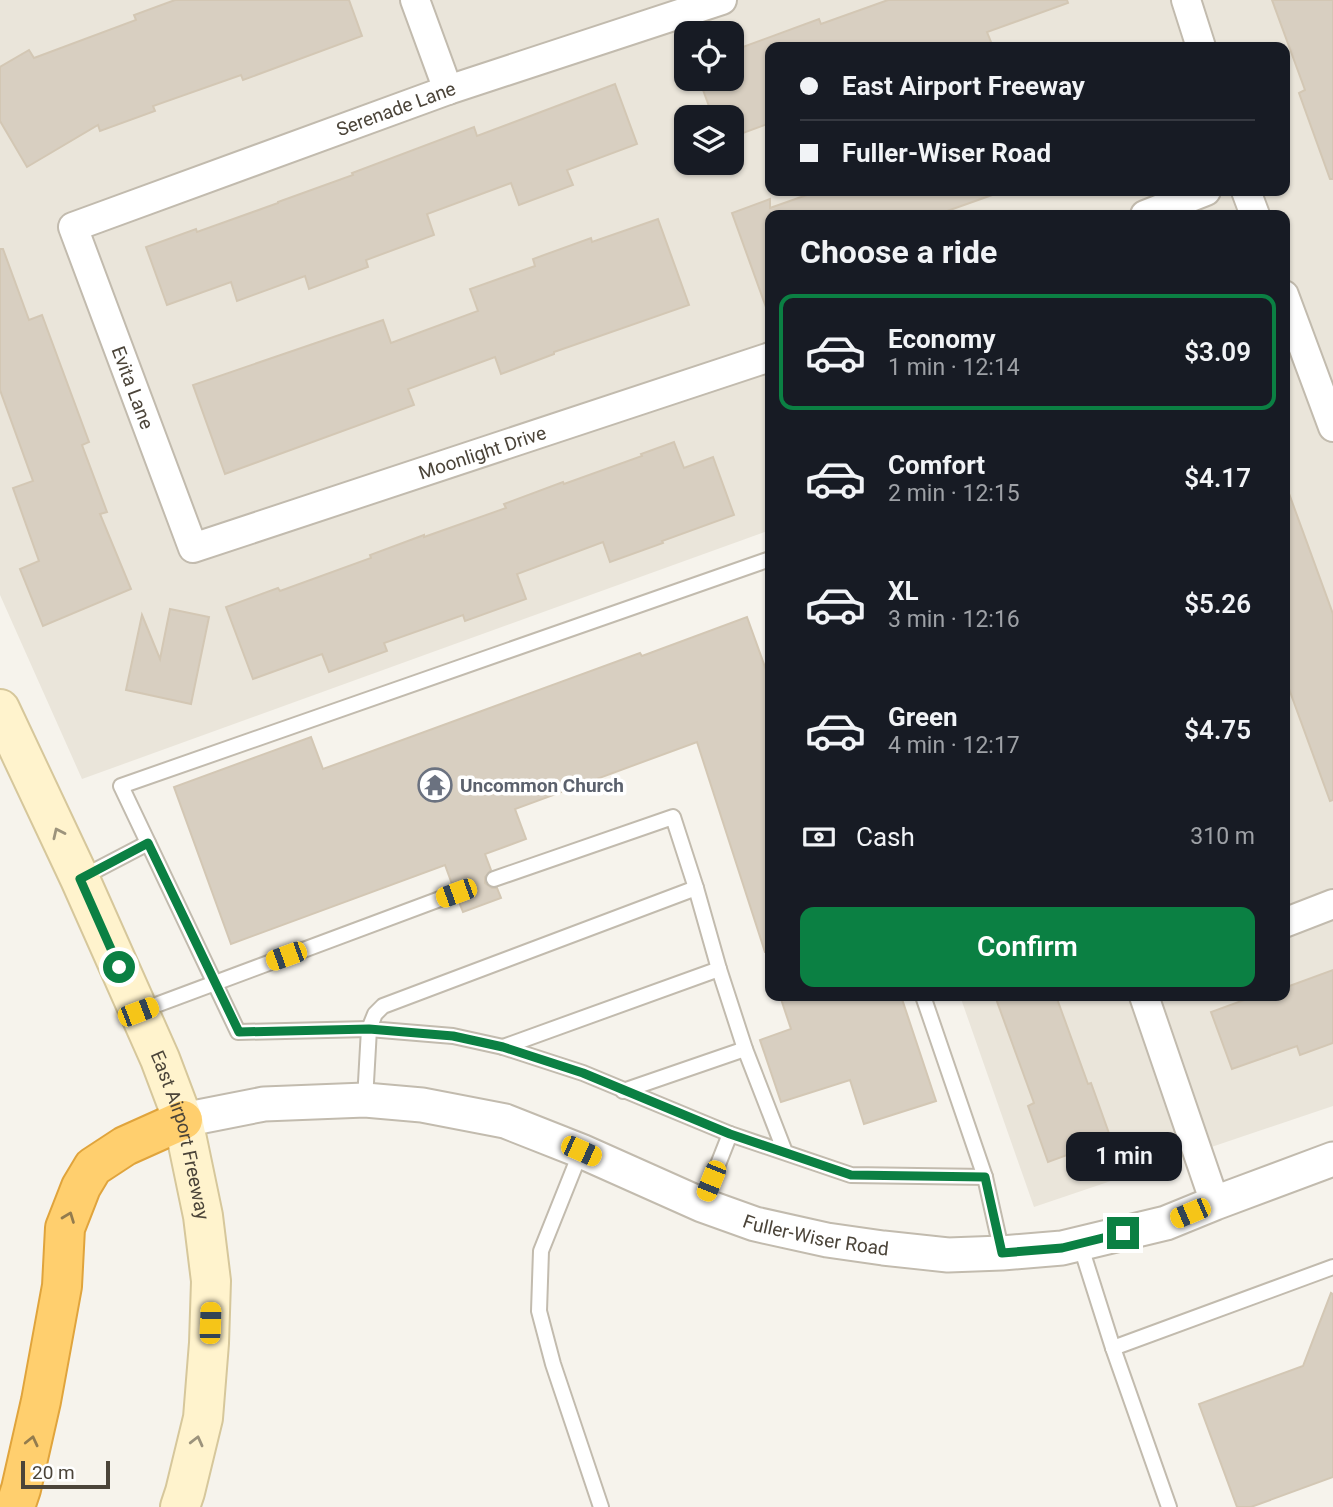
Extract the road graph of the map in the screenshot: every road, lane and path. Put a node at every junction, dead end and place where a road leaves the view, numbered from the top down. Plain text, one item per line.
1 (415, 0) edge
2 (722, 0) edge
3 (1186, 0) edge
4 (1199, 42) edge
5 (448, 90) junction
6 (1193, 196) edge
7 (1158, 210) edge
8 (73, 227) joint
9 (1290, 311) edge
10 (765, 359) edge
11 (1333, 427) edge
12 (193, 548) joint
13 (765, 561) edge
14 (0, 709) edge
15 (148, 843) junction
16 (80, 879) junction
17 (494, 879) dead end
18 (696, 888) junction
19 (456, 893) dead end
20 (1333, 904) edge
21 (1290, 921) edge
22 (719, 969) junction
23 (214, 982) junction
24 (925, 1001) edge
25 (1146, 1001) edge
26 (138, 1012) junction
27 (369, 1029) junction
28 (503, 1047) junction
29 (744, 1049) junction
30 (623, 1091) junction
31 (365, 1100) junction
32 (183, 1120) junction
33 (730, 1134) junction
34 (581, 1151) junction
35 (785, 1152) junction
36 (1333, 1159) edge
37 (985, 1177) junction
38 (1215, 1203) junction
39 (702, 1205) junction
40 (1080, 1244) junction
41 (1002, 1253) junction
42 (1333, 1268) edge
43 (1113, 1348) junction
44 (15, 1507) edge
45 (180, 1507) edge
46 (601, 1507) edge
47 (1170, 1507) edge

1 - 5 street
2 - 5 street, Serenade Lane
3 - 4 street
5 - 8 street, Serenade Lane
6 - 7 street
8 - 12 street, Evita Lane
9 - 11 street
10 - 12 street, Moonlight Drive
13 - 15 lane
16 -> 14 main road, East Airport Freeway
15 - 16 lane
15 - 23 lane
16 - 26 main road, East Airport Freeway
17 - 18 lane
18 - 22 lane
18 - 27 lane
19 - 23 lane
20 - 21 street
22 - 28 lane
22 - 29 lane
23 - 26 lane
23 - 27 lane
24 - 37 lane
25 - 38 street
26 - 32 main road, East Airport Freeway
27 - 28 lane
27 - 31 lane
28 - 30 lane
29 - 30 lane
29 - 35 lane
30 - 33 lane
31 - 32 street, Fuller-Wiser Road
31 - 34 street, Fuller-Wiser Road
44 -> 32 highway
45 -> 32 main road, East Airport Freeway
33 - 35 lane
33 - 39 lane
34 - 39 street, Fuller-Wiser Road
34 - 46 lane
35 - 37 lane
36 - 38 street, Fuller-Wiser Road
37 - 41 lane
38 - 40 street, Fuller-Wiser Road
39 - 41 street, Fuller-Wiser Road
40 - 41 street, Fuller-Wiser Road
40 - 43 lane
42 - 43 lane
43 - 47 lane

